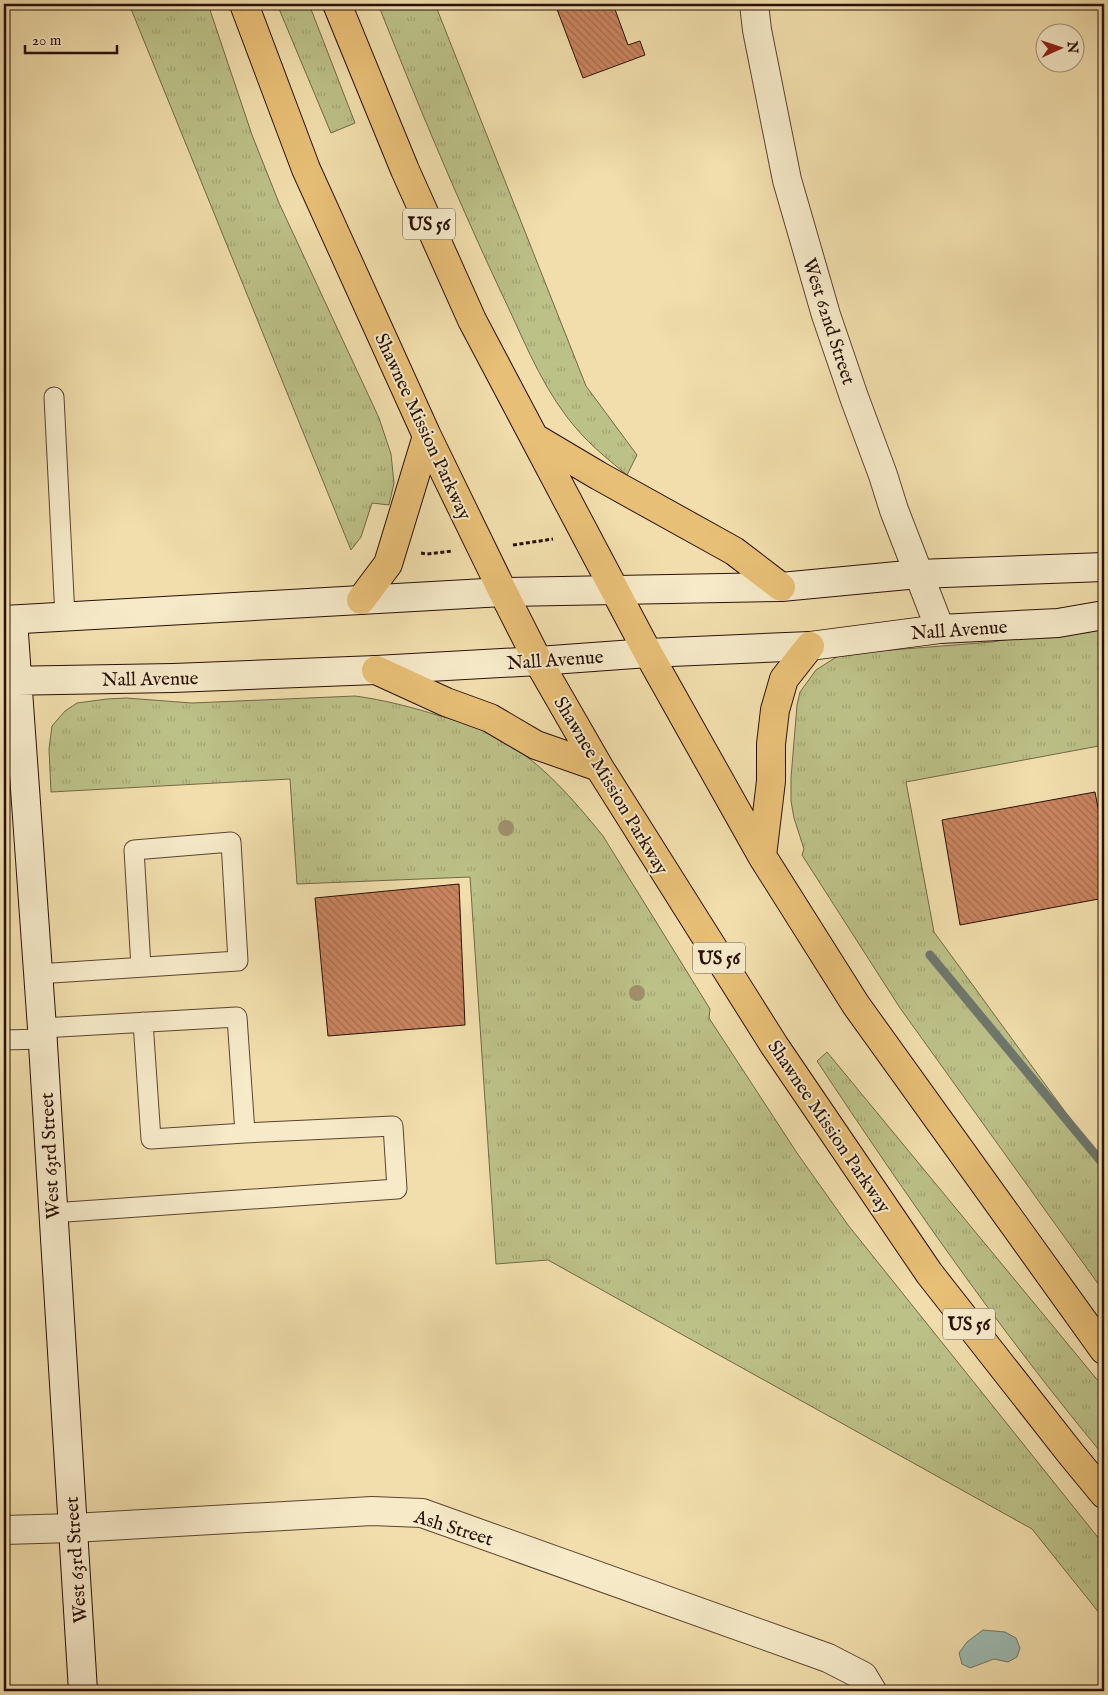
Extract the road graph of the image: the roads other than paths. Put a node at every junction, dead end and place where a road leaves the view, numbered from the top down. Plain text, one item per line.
1 (244, 4) edge
2 (337, 4) edge
3 (754, 4) edge
4 (54, 398) dead end
5 (427, 436) junction
6 (535, 438) junction
7 (1104, 567) edge
8 (918, 574) junction
9 (781, 587) junction
10 (615, 590) junction
11 (503, 592) junction
12 (361, 600) junction
13 (1104, 615) edge
14 (65, 617) junction
15 (8, 620) edge
16 (940, 629) junction
17 (810, 646) junction
18 (648, 653) junction
19 (538, 661) junction
20 (376, 670) junction
21 (11, 681) edge
22 (599, 767) junction
23 (762, 856) junction
24 (141, 967) junction
25 (37, 974) junction
26 (143, 1022) junction
27 (42, 1034) junction
28 (4, 1040) edge
29 (245, 1133) junction
30 (52, 1213) junction
31 (1104, 1350) edge
32 (1104, 1494) edge
33 (73, 1528) junction
34 (4, 1530) edge
35 (83, 1691) edge
36 (872, 1691) edge

1 - 5 highway, Shawnee Mission Parkway / US 56
2 - 6 highway, US 56
3 - 8 main road, West 62nd Street
4 - 14 lane
5 - 11 highway, Shawnee Mission Parkway / US 56
5 - 12 highway
6 - 9 highway
6 - 10 highway, US 56
7 - 8 main road
8 - 9 main road
8 - 16 main road, West 62nd Street
9 - 10 main road
10 - 11 main road
10 - 18 highway, US 56
11 - 12 main road
11 - 19 highway, Shawnee Mission Parkway / US 56
12 - 14 main road
13 - 16 main road, Nall Avenue
14 - 15 main road
15 - 21 main road, West 63rd Street
16 - 17 main road, Nall Avenue
17 - 18 main road, Nall Avenue
17 - 23 highway
18 - 19 main road, Nall Avenue
18 - 23 highway, US 56
19 - 20 main road, Nall Avenue
19 - 22 highway, Shawnee Mission Parkway / US 56
20 - 21 main road, Nall Avenue
20 - 22 highway
21 - 25 main road, West 63rd Street
22 - 32 highway, Shawnee Mission Parkway / US 56
23 - 31 highway, US 56
24 - 24 lane
24 - 25 lane
25 - 27 main road, West 63rd Street
26 - 27 lane
26 - 29 lane
26 - 29 lane
27 - 28 lane
27 - 30 main road, West 63rd Street
29 - 30 lane
30 - 33 main road, West 63rd Street
33 - 34 main road, Ash Street
33 - 35 main road, West 63rd Street
33 - 36 main road, Ash Street

